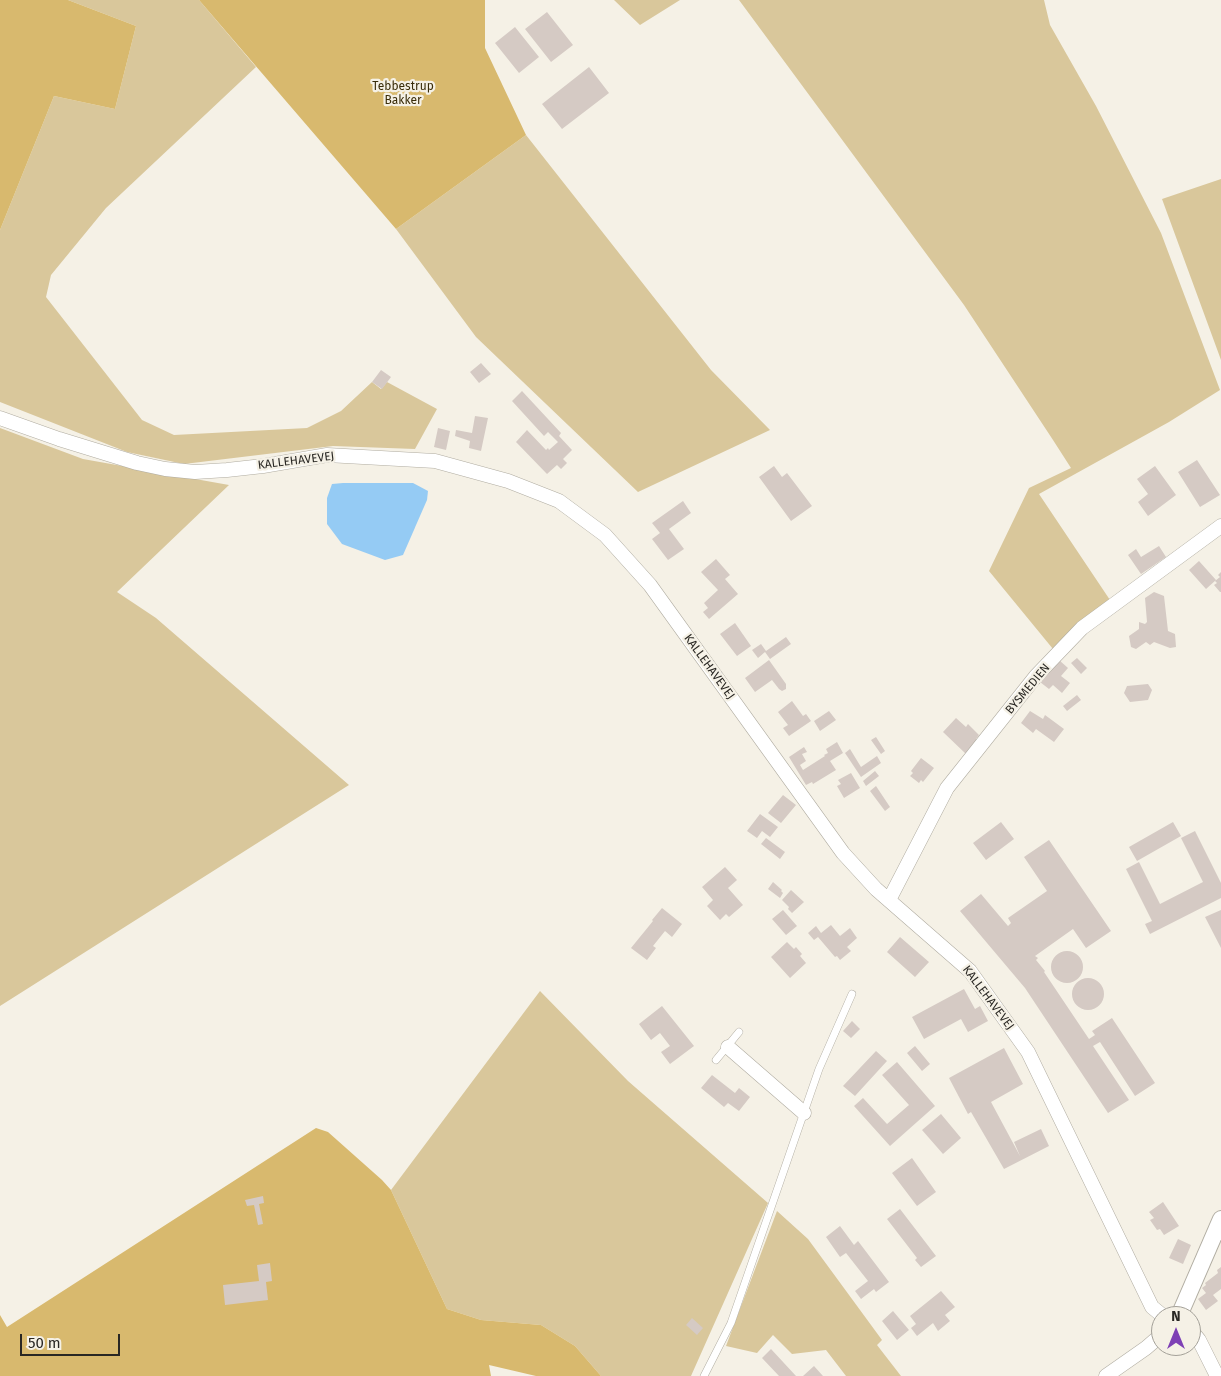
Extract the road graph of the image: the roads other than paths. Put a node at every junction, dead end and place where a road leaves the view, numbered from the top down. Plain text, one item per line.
1 (0, 418) edge
2 (1221, 526) edge
3 (889, 900) junction
4 (852, 994) dead end
5 (740, 1032) dead end
6 (728, 1047) junction
7 (716, 1060) dead end
8 (804, 1113) junction
9 (1221, 1218) edge
10 (1152, 1306) edge
11 (1183, 1306) edge
12 (1201, 1342) edge
13 (1151, 1344) edge
14 (704, 1376) edge
15 (1106, 1376) edge
16 (1217, 1376) edge

1 - 3 street, KALLEHAVEVEJ
2 - 3 street, BYSMEDIEN
3 - 10 street, KALLEHAVEVEJ
4 - 8 lane
5 - 6 lane
6 - 7 lane
6 - 8 street
8 - 14 lane
9 - 11 street
12 - 16 street
13 - 15 street

